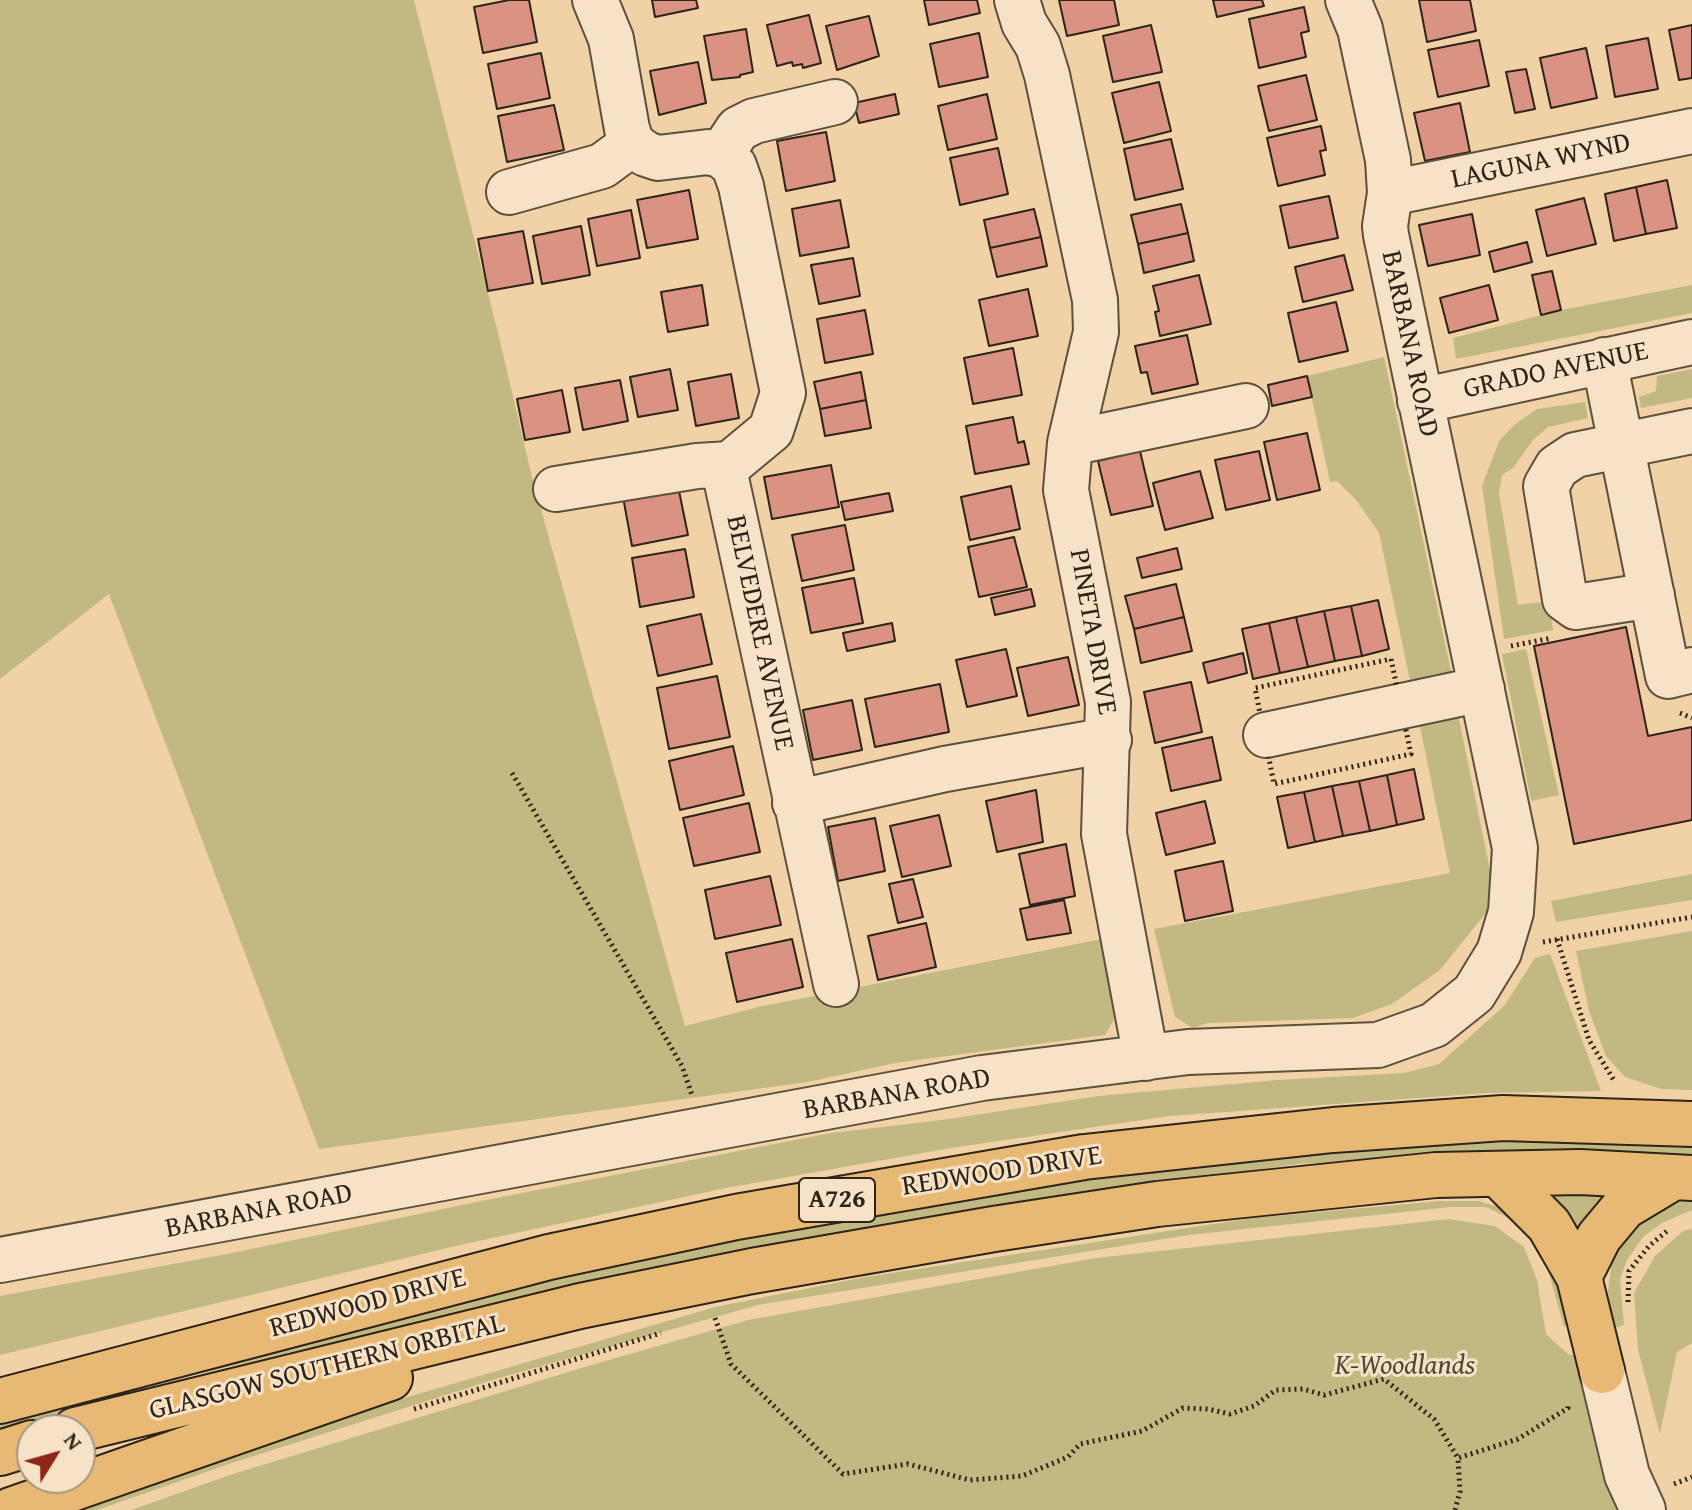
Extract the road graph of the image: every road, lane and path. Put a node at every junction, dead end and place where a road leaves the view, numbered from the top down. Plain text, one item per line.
1 (595, 0) edge
2 (1017, 0) edge
3 (1348, 0) edge
4 (835, 102) dead end
5 (1692, 131) edge
6 (632, 144) junction
7 (721, 155) junction
8 (509, 192) dead end
9 (1390, 193) junction
10 (1692, 342) edge
11 (1604, 360) junction
12 (1420, 401) junction
13 (1246, 406) dead end
14 (1692, 431) edge
15 (1070, 443) junction
16 (1621, 446) junction
17 (730, 464) junction
18 (556, 489) dead end
19 (1652, 595) junction
20 (1566, 635) dead end
21 (1692, 670) edge
22 (1479, 671) junction
23 (1678, 712) dead end
24 (1692, 718) edge
25 (1266, 735) dead end
26 (1109, 740) junction
27 (512, 773) dead end
28 (795, 803) junction
29 (1692, 917) edge
30 (1557, 939) junction
31 (1499, 952) junction
32 (836, 984) dead end
33 (1146, 1058) junction
34 (1619, 1089) dead end
35 (1692, 1124) edge
36 (704, 1130) junction
37 (1500, 1176) junction
38 (1683, 1178) edge
39 (0, 1260) edge
40 (1579, 1277) junction
41 (580, 1306) junction
42 (729, 1314) dead end
43 (670, 1330) dead end
44 (1584, 1383) junction
45 (0, 1401) edge
46 (413, 1410) dead end
47 (96, 1425) edge
48 (1458, 1458) junction
49 (1692, 1477) edge
50 (1656, 1498) edge
51 (11, 1510) edge
52 (1455, 1510) edge

1 - 6 street
2 - 15 street, PINETA DRIVE
3 - 9 street, BARBANA ROAD
4 - 7 street
5 - 9 street, LAGUNA WYND
6 - 7 street
6 - 8 street
7 - 17 street
9 - 12 street, BARBANA ROAD
10 - 11 street, GRADO AVENUE
11 - 12 street, GRADO AVENUE
11 - 16 street
12 - 22 street, BARBANA ROAD
13 - 15 street
14 - 16 street
15 - 26 street, PINETA DRIVE
16 - 19 street
16 - 19 street
17 - 18 street
17 - 28 street, BELVEDERE AVENUE
19 - 21 street
20 - 22 path
22 - 25 street
22 - 31 street, BARBANA ROAD
23 - 24 path
26 - 28 street
26 - 33 street, PINETA DRIVE
27 - 36 path
28 - 32 street, BELVEDERE AVENUE
29 - 30 path
30 - 31 path
30 - 34 path
31 - 33 street, BARBANA ROAD
33 - 36 street, BARBANA ROAD
35 - 45 highway, REDWOOD DRIVE / A726
36 - 39 street, BARBANA ROAD
37 - 38 highway, REDWOOD DRIVE / A726
37 - 40 highway
37 - 41 highway, REDWOOD DRIVE / A726
38 - 40 highway
40 - 44 highway
41 - 47 highway, GLASGOW SOUTHERN ORBITAL / A726
41 - 51 highway, A726
42 - 48 path
43 - 46 path
44 - 48 path
44 - 50 street
48 - 52 path
49 - 50 path

